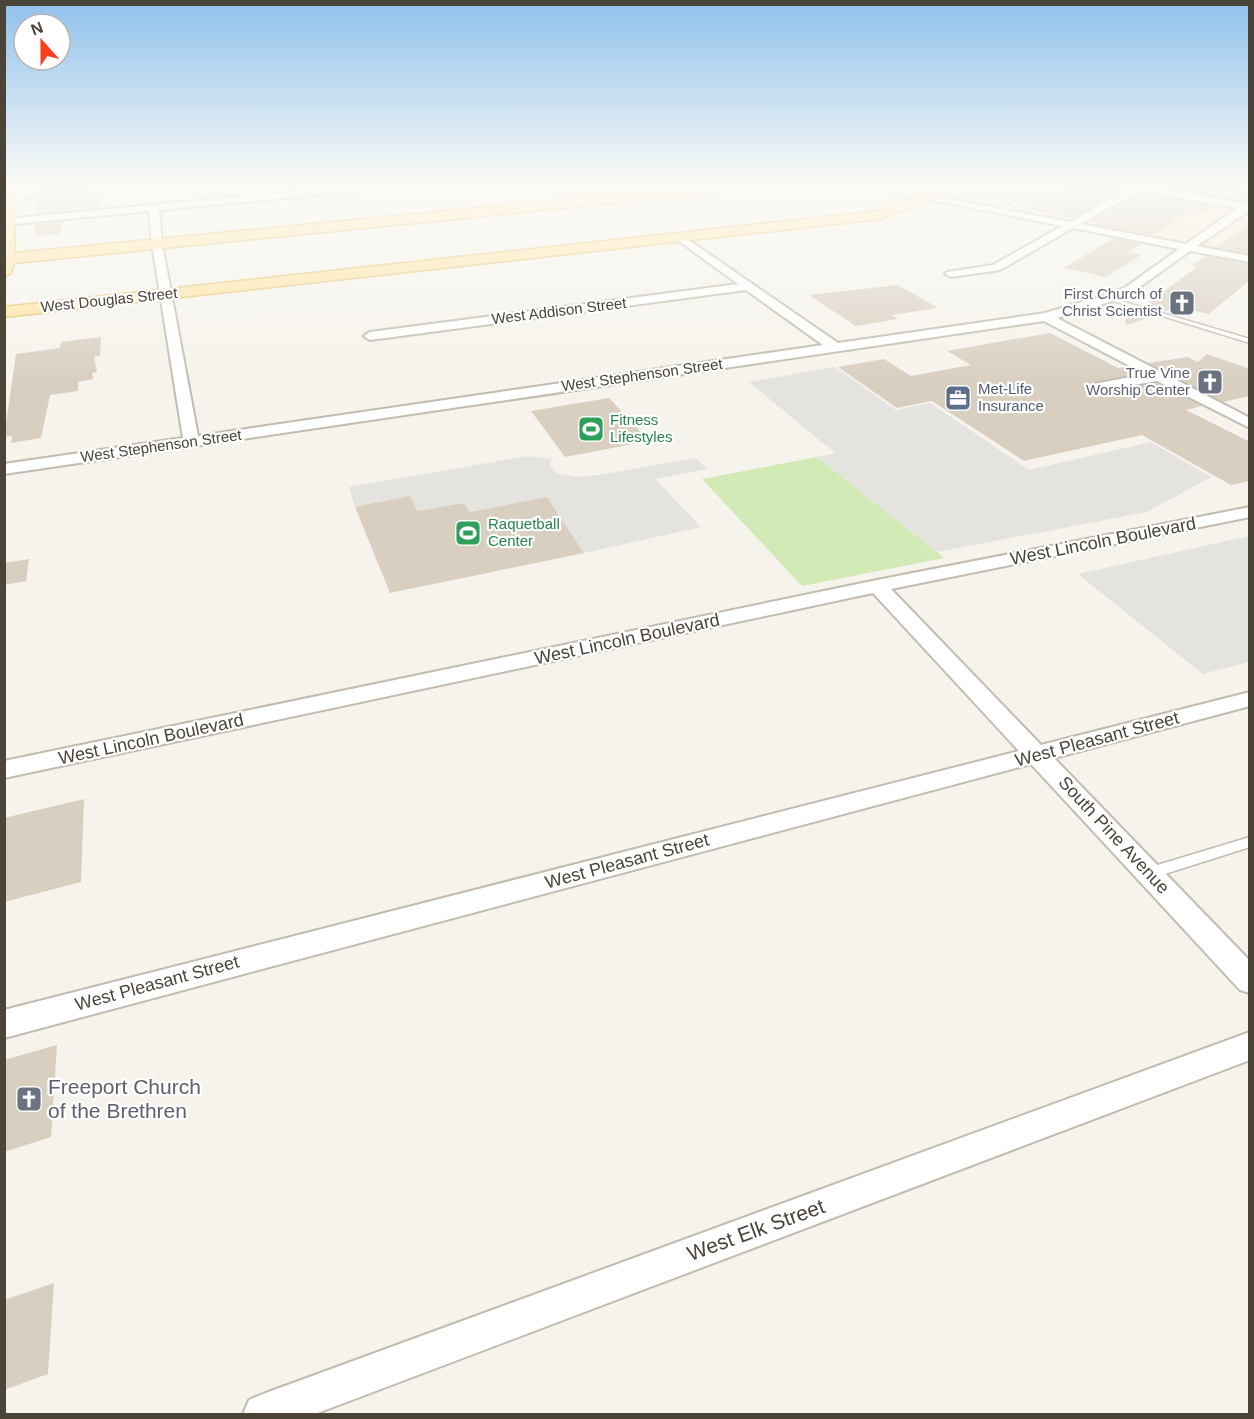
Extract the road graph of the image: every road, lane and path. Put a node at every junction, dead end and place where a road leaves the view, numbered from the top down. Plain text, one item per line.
1 (6, 249) edge
2 (12, 249) edge
3 (119, 249) edge
4 (158, 249) edge
5 (570, 249) edge
6 (697, 249) edge
7 (1030, 249) edge
8 (1187, 249) edge
9 (1196, 249) edge
10 (1250, 259) edge
11 (6, 265) edge
12 (951, 274) dead end
13 (748, 286) junction
14 (167, 294) junction
15 (1109, 298) junction
16 (4, 312) edge
17 (1046, 317) junction
18 (370, 336) dead end
19 (1250, 341) edge
20 (834, 347) junction
21 (1160, 376) junction
22 (1094, 388) dead end
23 (1207, 401) junction
24 (1250, 413) edge
25 (1250, 424) edge
26 (192, 442) junction
27 (4, 469) edge
28 (1250, 512) edge
29 (878, 586) junction
30 (1250, 699) edge
31 (1039, 754) junction
32 (4, 770) edge
33 (1250, 842) edge
34 (1149, 873) junction
35 (1250, 981) edge
36 (4, 1024) edge
37 (1250, 1046) edge
38 (263, 1414) edge

1 - 11 main road
2 - 11 main road
3 - 11 main road
4 - 14 street
5 - 14 main road, West Douglas Street
6 - 13 street
7 - 12 street
8 - 15 street, West Stephenson Street
9 - 10 street
13 - 18 street, West Addison Street
13 - 20 street
14 - 16 main road, West Douglas Street
14 - 26 street
15 - 17 street, West Stephenson Street
15 - 19 lane
17 - 20 street, West Stephenson Street
17 - 21 street
20 - 26 street, West Stephenson Street
21 - 22 street
21 - 23 street
23 - 24 street
23 - 25 street
26 - 27 street, West Stephenson Street
28 - 29 street, West Lincoln Boulevard
29 - 31 street, South Pine Avenue
29 - 32 street, West Lincoln Boulevard
30 - 31 street, West Pleasant Street
31 - 34 street, South Pine Avenue
31 - 36 street, West Pleasant Street
33 - 34 lane
34 - 35 street, South Pine Avenue
37 - 38 street, West Elk Street

